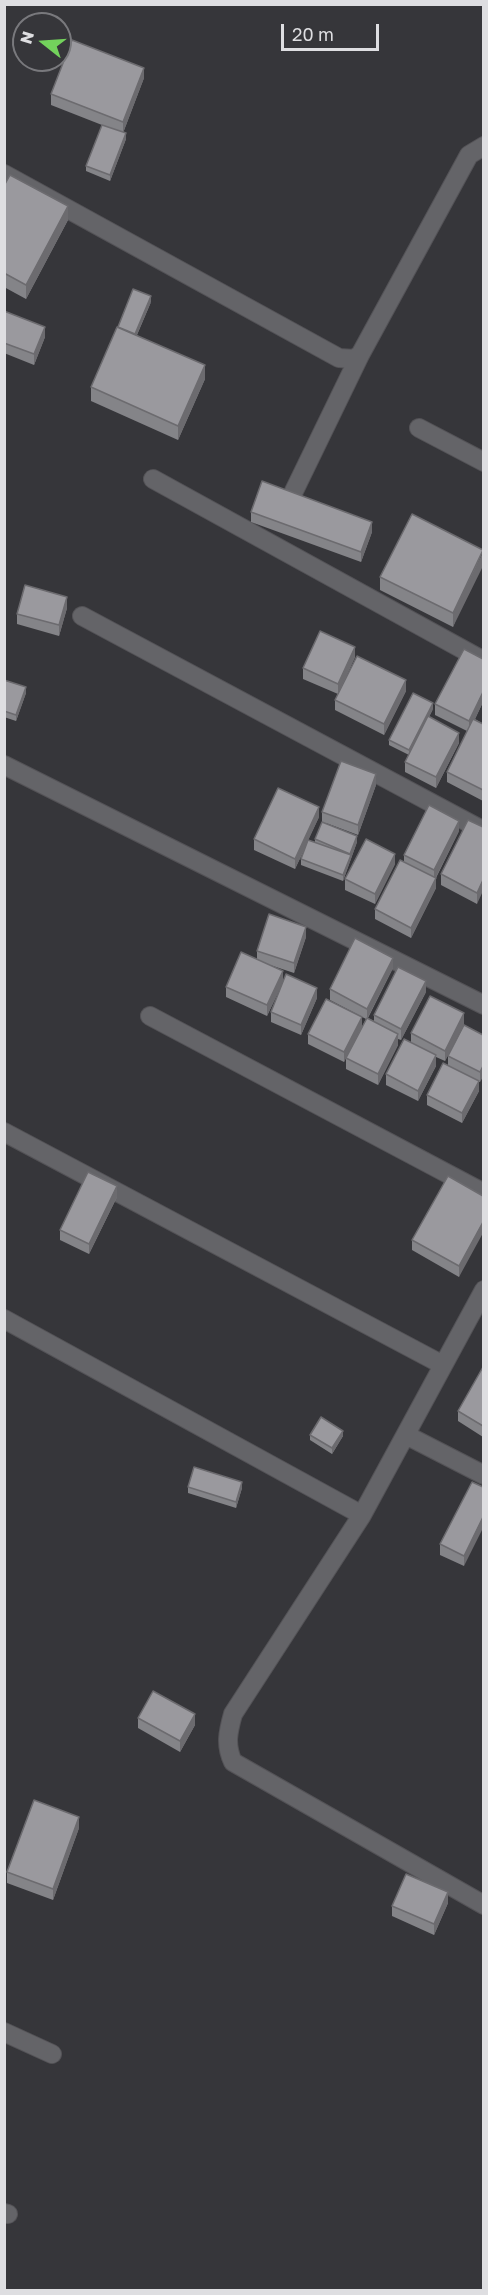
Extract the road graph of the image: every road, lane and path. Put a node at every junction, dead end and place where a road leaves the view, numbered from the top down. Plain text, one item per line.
1 (483, 146) edge
2 (4, 174) edge
3 (360, 355) junction
4 (419, 428) dead end
5 (483, 462) edge
6 (153, 479) dead end
7 (294, 491) edge
8 (82, 616) dead end
9 (483, 661) edge
10 (4, 765) edge
11 (483, 831) edge
12 (483, 1005) edge
13 (150, 1016) dead end
14 (4, 1132) edge
15 (483, 1193) edge
16 (481, 1302) edge
17 (4, 1319) edge
18 (443, 1365) junction
19 (406, 1435) junction
20 (483, 1475) edge
21 (362, 1515) junction
22 (483, 1905) edge
23 (4, 2032) edge
24 (52, 2054) dead end

1 - 3 street
2 - 3 street
3 - 7 street
4 - 5 street
6 - 9 street
8 - 11 street
10 - 12 street
13 - 15 street
14 - 18 street
16 - 18 street
17 - 21 street
18 - 19 street
19 - 20 street
19 - 21 street
21 - 22 street
23 - 24 street

